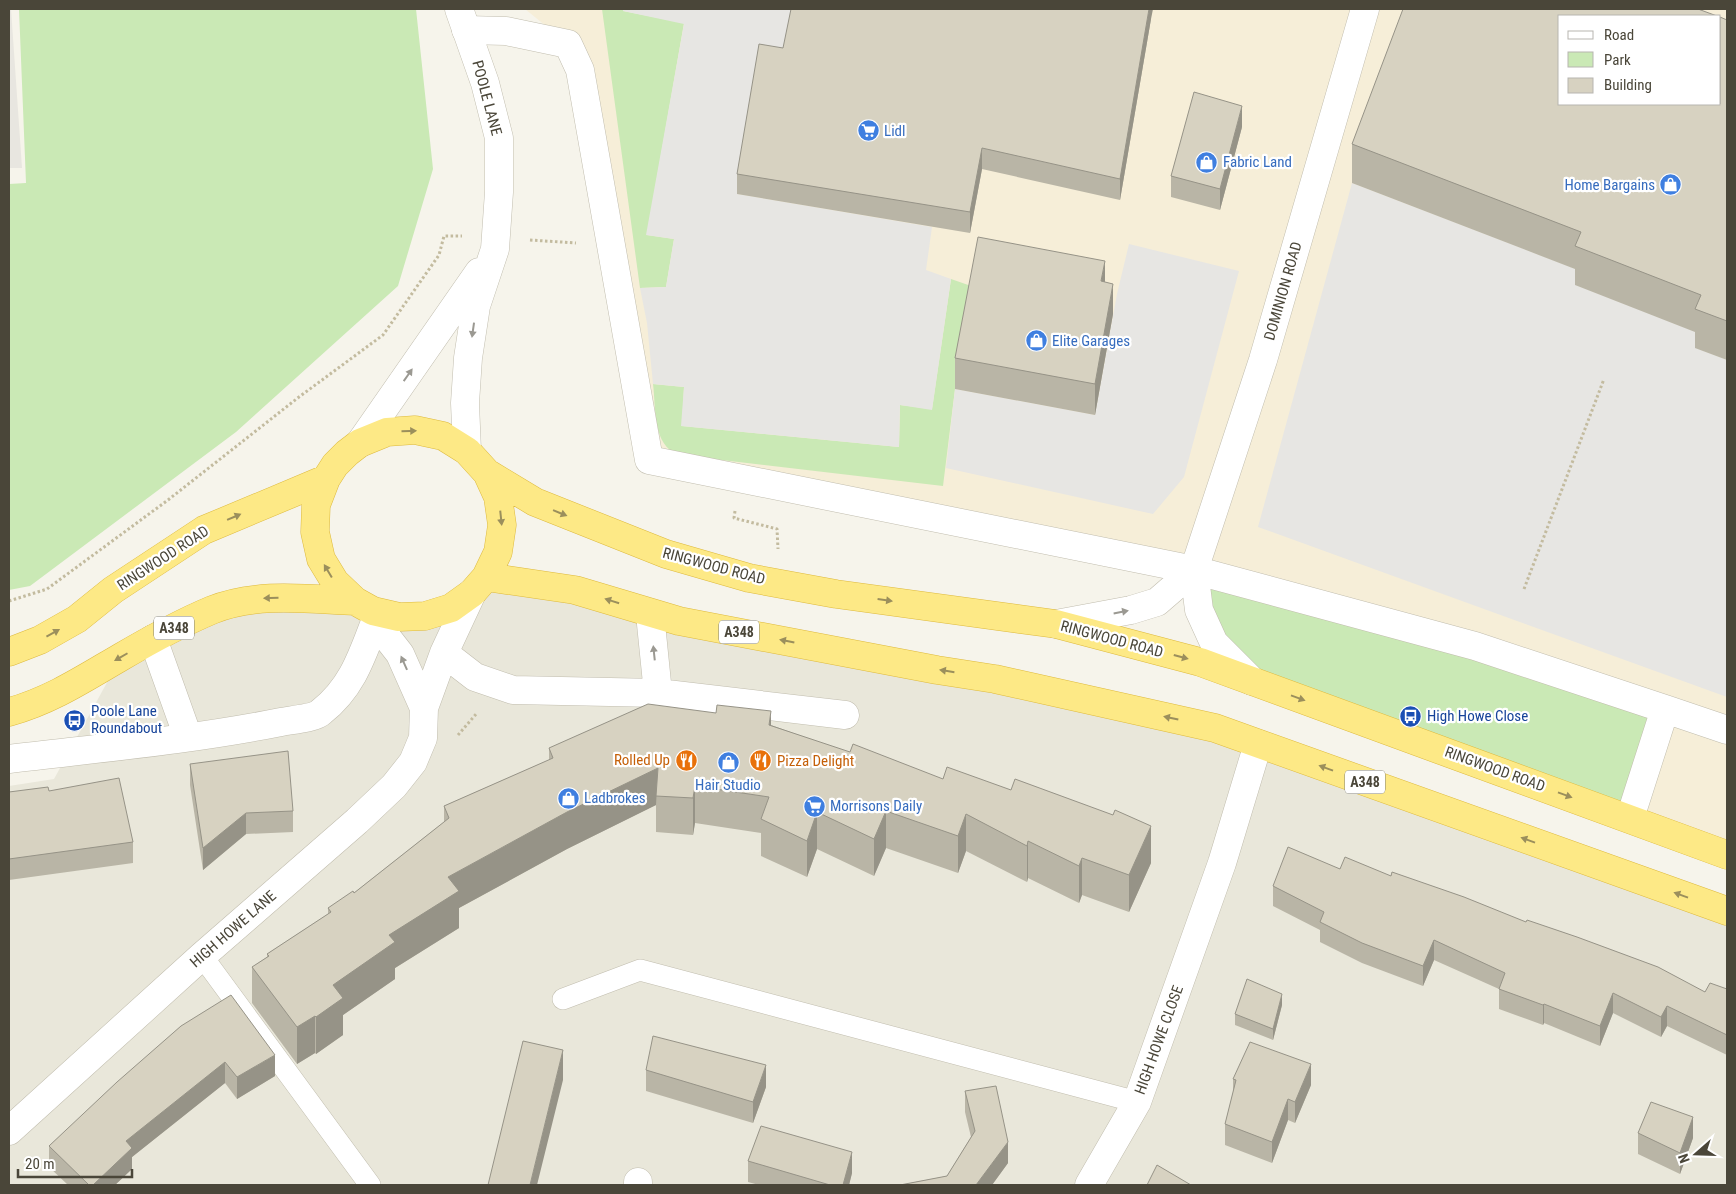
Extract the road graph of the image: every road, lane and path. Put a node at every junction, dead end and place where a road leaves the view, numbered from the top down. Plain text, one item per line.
1 (1365, 9) edge
2 (463, 19) edge
3 (444, 236) dead end
4 (525, 239) dead end
5 (611, 246) junction
6 (494, 249) junction
7 (1604, 379) dead end
8 (360, 443) junction
9 (467, 451) junction
10 (486, 472) junction
11 (326, 479) junction
12 (1194, 570) junction
13 (479, 585) junction
14 (1524, 589) dead end
15 (9, 601) edge
16 (367, 611) junction
17 (650, 614) junction
18 (1056, 624) junction
19 (153, 640) junction
20 (9, 652) edge
21 (444, 653) junction
22 (1252, 681) junction
23 (513, 690) junction
24 (658, 693) junction
25 (424, 708) junction
26 (1665, 709) junction
27 (9, 712) edge
28 (845, 715) dead end
29 (1727, 730) edge
30 (188, 737) junction
31 (1258, 744) junction
32 (9, 759) edge
33 (413, 762) junction
34 (1630, 818) junction
35 (1727, 855) edge
36 (1727, 911) edge
37 (202, 956) junction
38 (563, 1000) dead end
39 (1137, 1102) junction
40 (9, 1131) edge
41 (370, 1185) edge
42 (1089, 1185) edge

1 - 12 street, DOMINION ROAD
2 - 5 street
2 - 6 street, POOLE LANE
3 - 15 path
4 - 5 path
5 - 12 street
8 -> 6 street, POOLE LANE
6 -> 9 street, POOLE LANE
7 - 14 path
8 -> 9 highway
8 - 11 highway
9 - 10 highway
10 -> 13 highway
10 -> 18 highway, RINGWOOD ROAD
16 -> 11 highway
20 -> 11 highway, RINGWOOD ROAD
18 -> 12 street
12 - 22 street
12 - 26 street
13 - 16 highway
17 -> 13 highway, A348
13 - 21 street, HIGH HOWE LANE
16 -> 19 highway, A348
25 -> 16 street, HIGH HOWE LANE
16 - 30 street
24 -> 17 street
31 -> 17 highway, A348
18 -> 22 highway, RINGWOOD ROAD
19 -> 27 highway, A348
19 - 30 street
21 - 23 street
21 - 25 street, HIGH HOWE LANE
22 -> 34 highway, RINGWOOD ROAD
23 - 24 street
23 - 33 path
24 - 28 street
25 - 33 street, HIGH HOWE LANE
26 - 29 street
26 - 34 street
30 - 32 street
36 -> 31 highway, A348
31 - 39 street, HIGH HOWE CLOSE
33 - 37 street, HIGH HOWE LANE
34 - 35 highway, RINGWOOD ROAD
37 - 40 street, HIGH HOWE LANE
37 - 41 lane
38 - 39 lane
39 - 42 street, HIGH HOWE CLOSE

